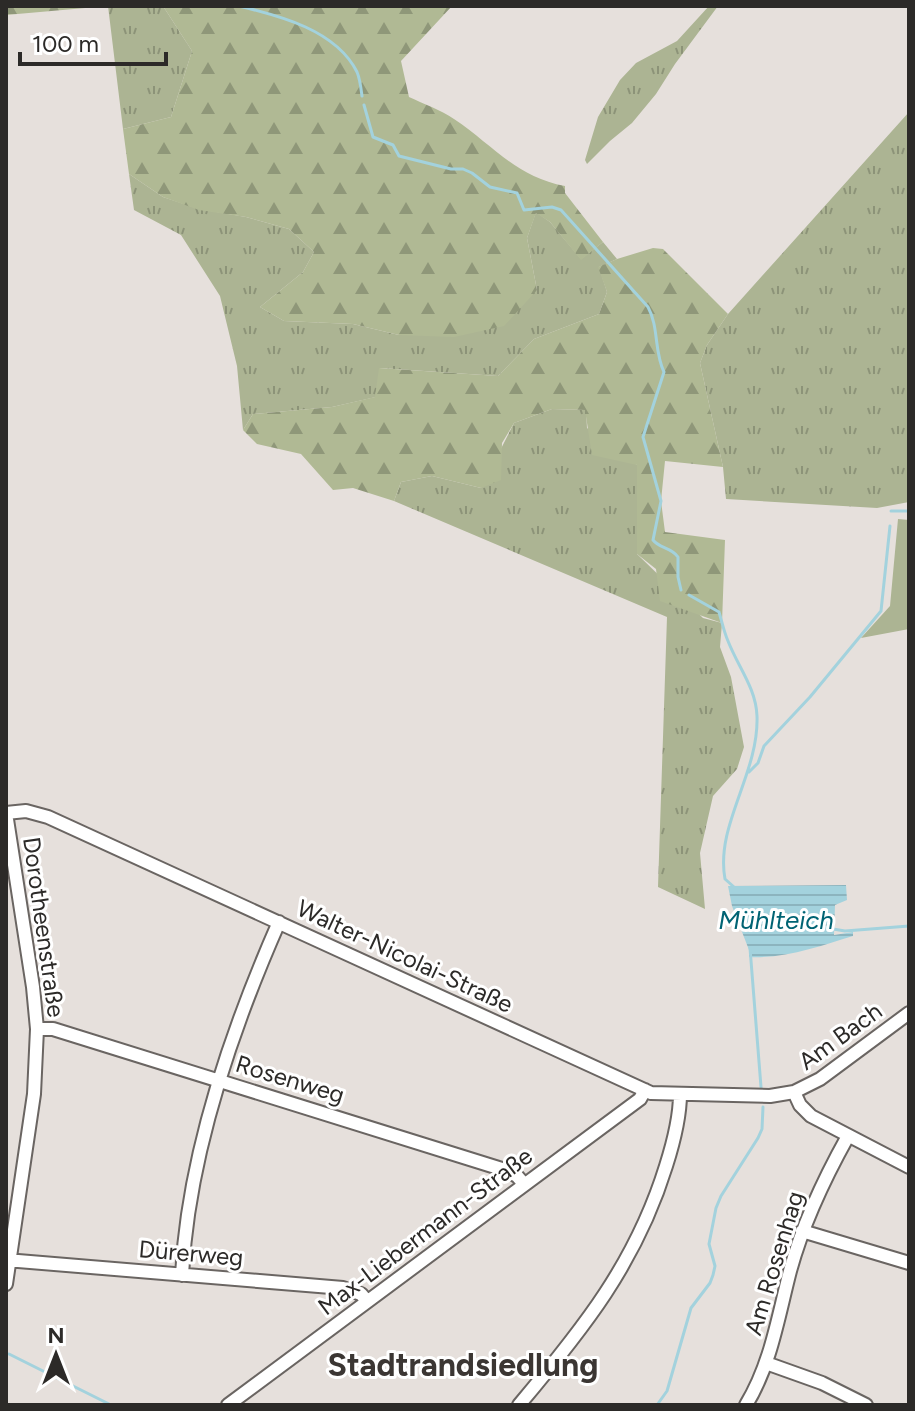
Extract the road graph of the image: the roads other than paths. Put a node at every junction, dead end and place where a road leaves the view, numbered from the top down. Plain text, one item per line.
1 (6, 813) edge
2 (279, 922) junction
3 (909, 1013) edge
4 (37, 1029) junction
5 (220, 1080) junction
6 (645, 1090) junction
7 (794, 1092) junction
8 (680, 1094) junction
9 (848, 1136) junction
10 (909, 1167) edge
11 (524, 1184) junction
12 (802, 1231) junction
13 (7, 1260) edge
14 (909, 1263) edge
15 (182, 1275) junction
16 (6, 1284) edge
17 (367, 1301) junction
18 (766, 1363) junction
19 (228, 1405) edge
20 (519, 1405) edge
21 (746, 1405) edge
22 (866, 1405) edge

1 - 2 street, Walter-Nicolai-Straße
1 - 4 street, Dorotheenstraße
2 - 5 street
2 - 6 street, Walter-Nicolai-Straße
3 - 7 street, Am Bach
4 - 5 street, Rosenweg
4 - 13 street, Dorotheenstraße
5 - 11 street, Rosenweg
5 - 15 street
6 - 8 street, Walter-Nicolai-Straße
6 - 11 street, Max-Liebermann-Straße
7 - 8 street, Walter-Nicolai-Straße
7 - 9 street
8 - 20 street
9 - 10 street
9 - 12 street, Am Rosenhag
11 - 17 street, Max-Liebermann-Straße
12 - 14 street
12 - 18 street, Am Rosenhag
13 - 15 street, Dürerweg
13 - 16 street, Dorotheenstraße
15 - 17 street, Dürerweg
17 - 19 street, Max-Liebermann-Straße
18 - 21 street, Am Rosenhag
18 - 22 street

